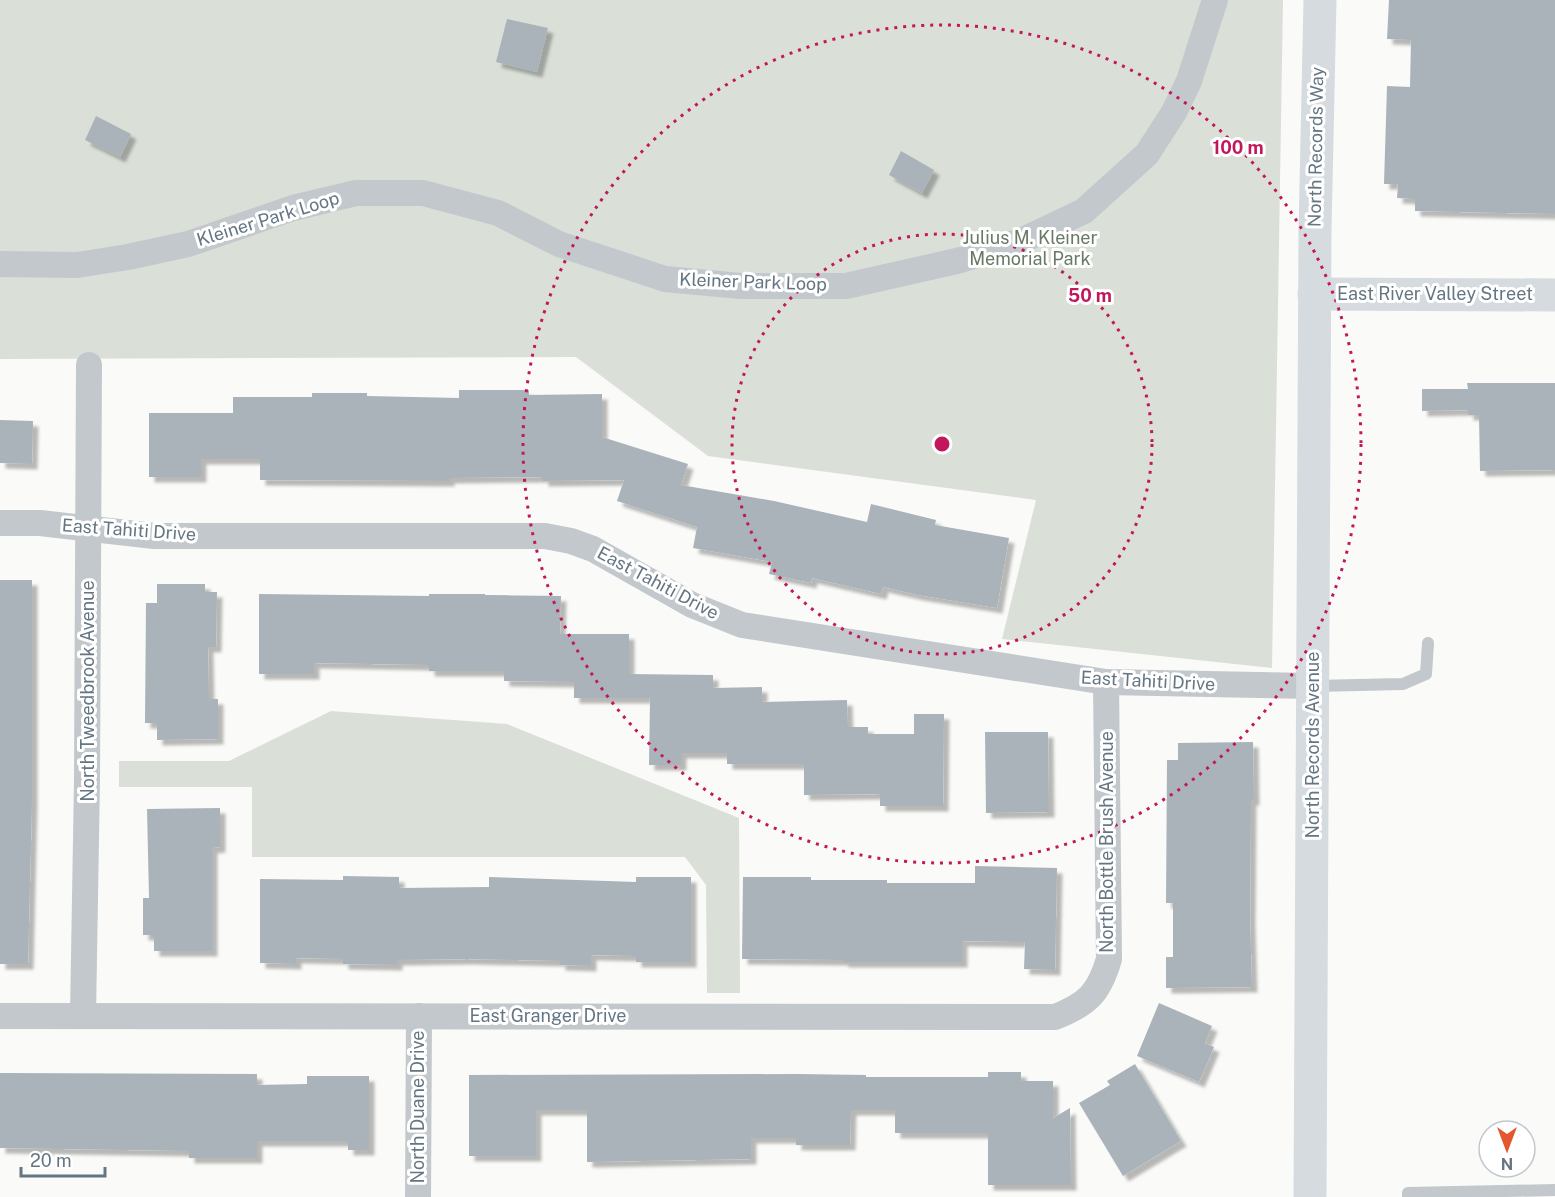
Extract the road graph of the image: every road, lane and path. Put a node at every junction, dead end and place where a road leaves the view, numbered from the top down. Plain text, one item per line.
1 (1215, 0) edge
2 (1320, 0) edge
3 (0, 264) edge
4 (1314, 294) junction
5 (1555, 295) edge
6 (89, 365) dead end
7 (0, 523) edge
8 (89, 528) junction
9 (1428, 643) dead end
10 (1106, 682) junction
11 (1313, 686) junction
12 (1091, 998) joint
13 (0, 1016) edge
14 (83, 1016) junction
15 (418, 1016) junction
16 (1555, 1190) edge
17 (418, 1197) edge
18 (1310, 1197) edge
19 (1408, 1197) edge

1 - 3 street, Kleiner Park Loop
2 - 4 street, North Records Way
4 - 5 street, East River Valley Street
4 - 11 street, North Records Avenue
6 - 8 street, North Tweedbrook Avenue
7 - 8 street, East Tahiti Drive
8 - 10 street, East Tahiti Drive
8 - 14 street, North Tweedbrook Avenue
9 - 11 lane
10 - 11 street, East Tahiti Drive
10 - 12 street, North Bottle Brush Avenue
11 - 18 street, North Records Avenue
12 - 15 street, East Granger Drive
13 - 14 street, East Granger Drive
14 - 15 street, East Granger Drive
15 - 17 street, North Duane Drive
16 - 19 lane

